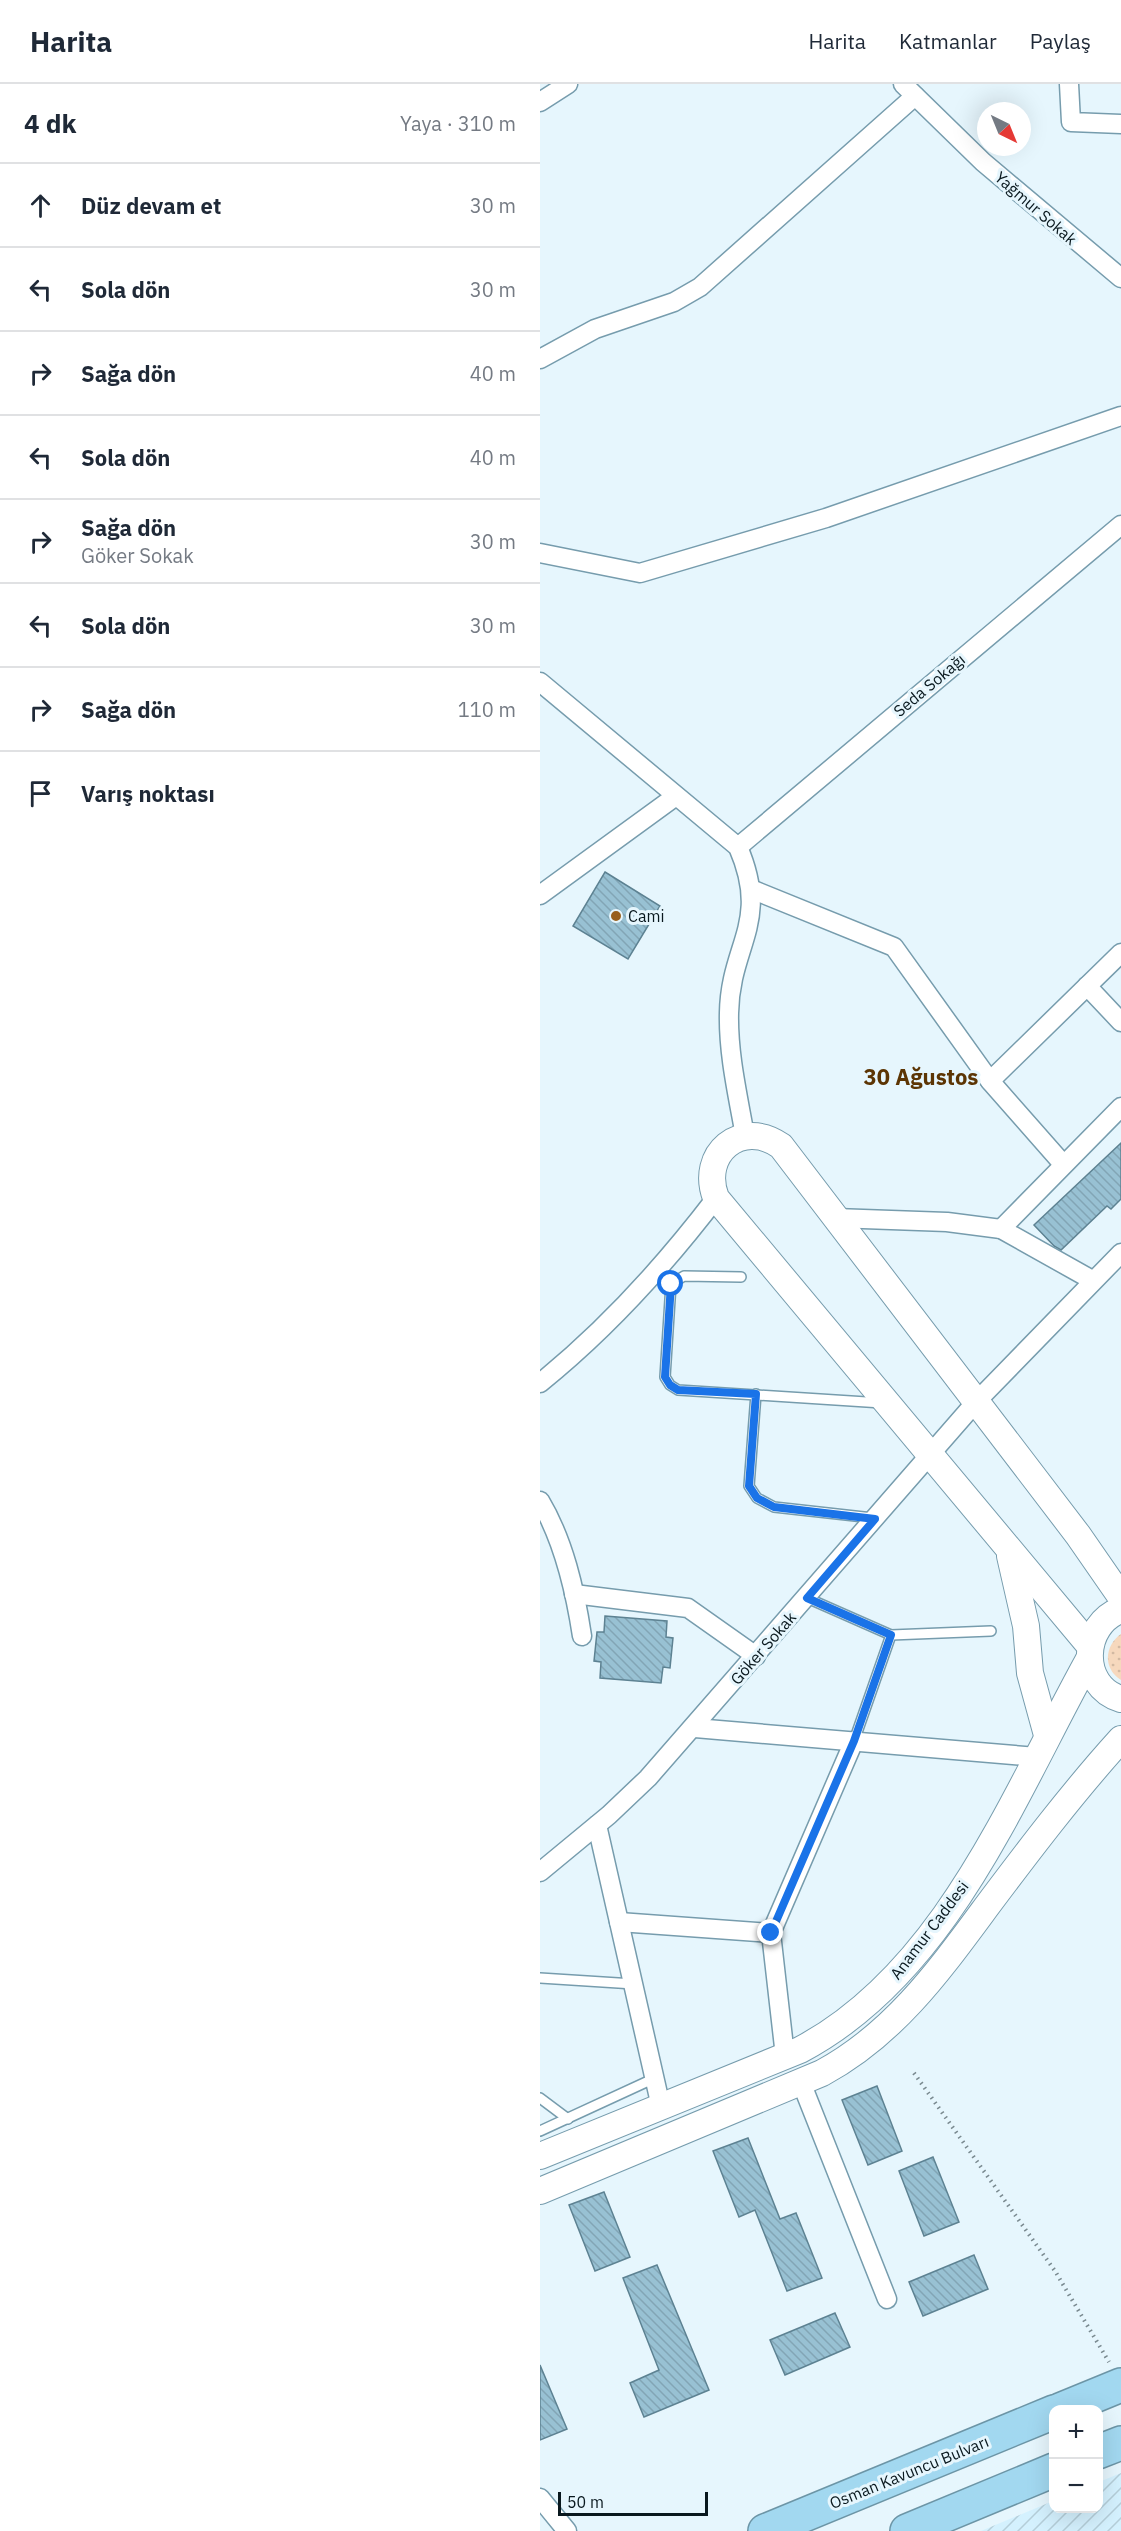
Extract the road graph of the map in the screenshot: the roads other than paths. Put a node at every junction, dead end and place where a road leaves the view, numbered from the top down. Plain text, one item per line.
1 (568, 84) edge
2 (1069, 84) edge
3 (909, 90) edge
4 (540, 102) edge
5 (1121, 124) edge
6 (1121, 278) edge
7 (540, 359) edge
8 (1121, 416) edge
9 (1121, 525) edge
10 (540, 553) edge
11 (540, 682) edge
12 (676, 796) junction
13 (738, 847) junction
14 (751, 889) junction
15 (540, 895) edge
16 (1121, 953) edge
17 (1087, 986) junction
18 (1121, 1022) edge
19 (990, 1081) junction
20 (1121, 1107) edge
21 (745, 1136) junction
22 (1063, 1164) junction
23 (716, 1198) junction
24 (835, 1218) junction
25 (1001, 1229) junction
26 (1121, 1252) edge
27 (741, 1277) dead end
28 (1092, 1280) junction
29 (540, 1383) edge
30 (756, 1394) junction
31 (975, 1403) junction
32 (888, 1404) junction
33 (930, 1454) junction
34 (540, 1501) edge
35 (875, 1519) junction
36 (546, 1528) edge
37 (1008, 1548) junction
38 (574, 1594) junction
39 (1121, 1597) edge
40 (807, 1598) junction
41 (1121, 1610) edge
42 (991, 1631) dead end
43 (891, 1635) junction
44 (582, 1636) dead end
45 (1089, 1652) junction
46 (756, 1656) junction
47 (1121, 1699) edge
48 (695, 1728) junction
49 (1121, 1739) edge
50 (854, 1741) junction
51 (1042, 1746) junction
52 (597, 1825) junction
53 (540, 1872) edge
54 (619, 1922) junction
55 (771, 1933) junction
56 (540, 1978) edge
57 (634, 1984) junction
58 (785, 2056) junction
59 (655, 2078) junction
60 (801, 2082) junction
61 (540, 2098) edge
62 (661, 2107) junction
63 (568, 2119) junction
64 (540, 2131) edge
65 (540, 2156) edge
66 (540, 2191) edge
67 (887, 2300) dead end
68 (1116, 2375) edge
69 (1067, 2405) edge
70 (1049, 2414) edge
71 (1121, 2443) edge
72 (1103, 2450) edge
73 (1049, 2472) edge
74 (540, 2498) edge
75 (567, 2531) edge
76 (765, 2531) edge
77 (907, 2531) edge

1 - 4 street
2 - 5 street
3 - 6 street, Yağmur Sokak
3 - 7 street
8 - 10 street
9 - 13 street, Seda Sokağı
11 - 12 street
12 - 13 street
12 - 15 street
13 - 14 street
14 - 19 street
14 - 21 street
16 - 17 street
17 - 18 street
17 - 19 street
19 - 22 street
20 - 22 street
21 - 23 street
21 - 24 street
22 - 25 street
23 - 29 street
23 - 32 street
24 - 25 street
24 - 31 street
25 - 28 street
26 - 28 street, Göker Sokak
27 - 30 lane
28 - 31 street, Göker Sokak
30 - 32 lane
30 - 35 lane
31 - 33 street, Göker Sokak
31 - 39 street
32 - 33 street
33 - 35 street, Göker Sokak
33 - 37 street
34 - 36 street
35 - 40 street, Göker Sokak
36 - 38 street
37 - 45 street
37 - 51 street
38 - 44 street
38 - 46 street
40 - 43 lane
40 - 46 street, Göker Sokak
41 - 45 street, Anamur Caddesi
42 - 43 lane
43 - 50 lane
45 - 47 street
45 - 51 street, Anamur Caddesi
46 - 48 street, Göker Sokak
48 - 50 street
48 - 52 street, Göker Sokak
49 - 60 street, Anamur Caddesi
50 - 51 street
50 - 55 street
51 - 58 street, Anamur Caddesi
52 - 53 street, Göker Sokak
52 - 54 street
54 - 55 street
54 - 57 street
55 - 58 street
56 - 57 lane
57 - 59 street
58 - 62 street, Anamur Caddesi
59 - 62 street
59 - 63 lane
60 - 66 street, Anamur Caddesi
60 - 67 street
61 - 63 lane
62 - 65 street, Anamur Caddesi
63 - 64 lane
68 - 69 highway
70 - 76 highway, Osman Kavuncu Bulvarı
71 - 72 highway
73 - 77 highway
74 - 75 street

